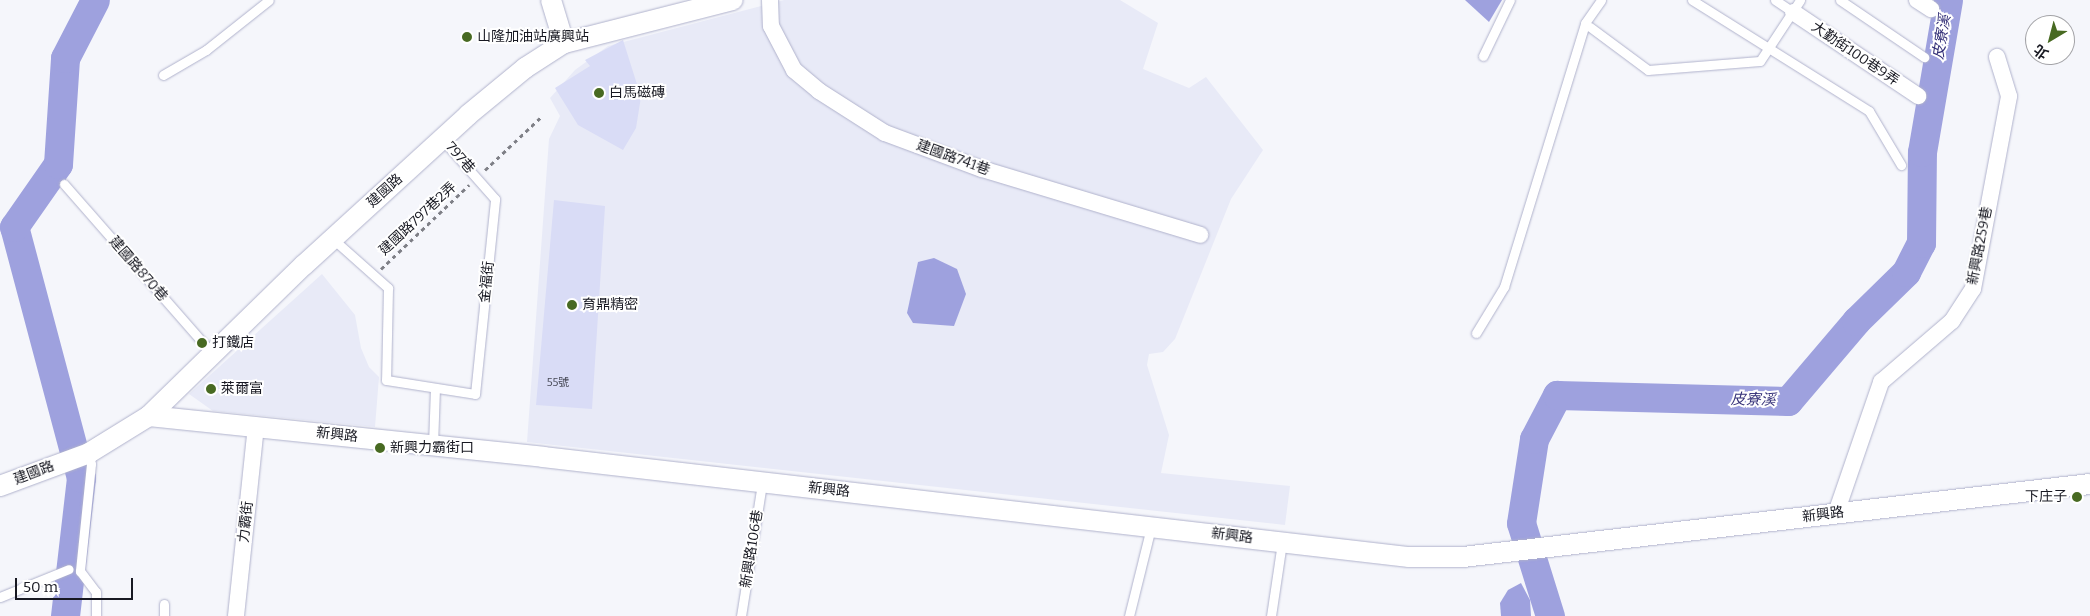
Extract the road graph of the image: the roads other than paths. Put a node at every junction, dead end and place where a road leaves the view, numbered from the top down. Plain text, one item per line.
1 (269, 0) edge
2 (551, 0) edge
3 (734, 0) edge
4 (770, 0) edge
5 (1510, 0) edge
6 (1601, 0) edge
7 (1692, 0) edge
8 (1775, 0) edge
9 (1840, 0) edge
10 (1796, 6) edge
11 (1590, 27) dead end
12 (564, 43) junction
13 (1767, 50) junction
14 (1483, 56) dead end
15 (1924, 57) dead end
16 (1997, 57) dead end
17 (163, 74) dead end
18 (1918, 96) dead end
19 (442, 139) junction
20 (1901, 165) dead end
21 (477, 178) joint
22 (64, 184) dead end
23 (1200, 235) dead end
24 (333, 239) junction
25 (1476, 332) dead end
26 (212, 353) junction
27 (436, 389) junction
28 (149, 416) junction
29 (256, 427) junction
30 (433, 445) junction
31 (79, 456) junction
32 (762, 483) junction
33 (2090, 484) edge
34 (0, 486) edge
35 (1836, 513) junction
36 (1151, 525) junction
37 (1282, 542) junction
38 (69, 569) dead end
39 (0, 597) edge
40 (164, 604) dead end
41 (96, 616) edge
42 (164, 616) edge
43 (236, 616) edge
44 (741, 616) edge
45 (1129, 616) edge
46 (1272, 616) edge

1 - 17 lane
2 - 12 street
3 - 12 street, 建國路
4 - 23 street, 建國路741巷
5 - 14 lane
6 - 25 lane
7 - 13 lane
8 - 10 lane
9 - 15 lane
10 - 13 lane
10 - 18 street, 大勤街100巷9弄
11 - 13 lane
12 - 19 street, 建國路
13 - 20 lane
16 - 35 street, 新興路259巷
19 - 21 lane, 797巷
19 - 24 street, 建國路
21 - 27 lane, 金福街
22 - 26 lane, 建國路870巷
24 - 26 street, 建國路
24 - 27 lane
26 - 28 street, 建國路
27 - 30 lane
28 - 29 street, 新興路
28 - 31 street, 建國路
29 - 30 street, 新興路
29 - 43 street, 力霸街
30 - 32 street, 新興路
31 - 34 street, 建國路
31 - 41 lane
32 - 36 street, 新興路
32 - 44 lane, 新興路106巷
33 - 35 street, 新興路
35 - 37 street, 新興路
36 - 37 street, 新興路
36 - 45 lane
37 - 46 lane
38 - 39 lane
40 - 42 lane

